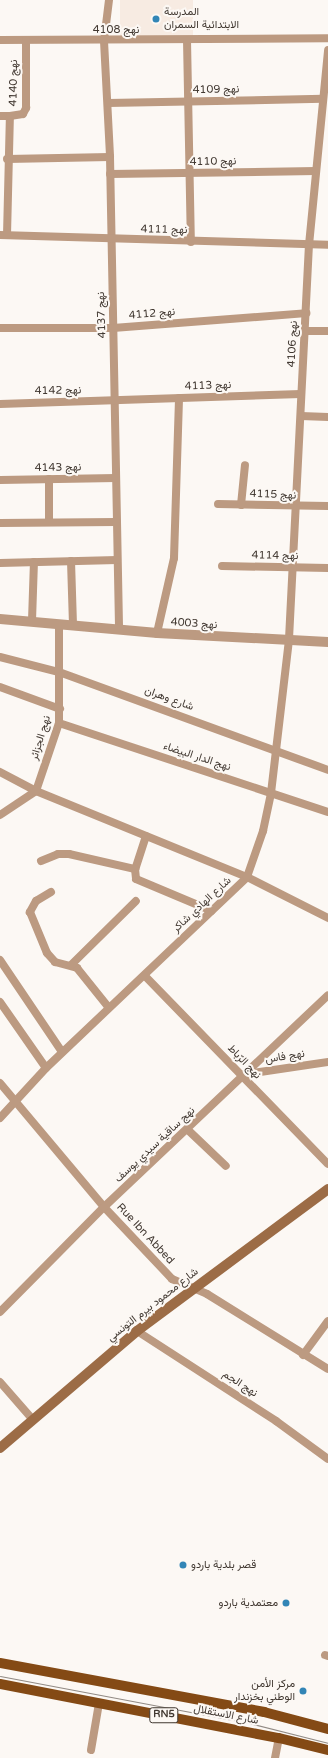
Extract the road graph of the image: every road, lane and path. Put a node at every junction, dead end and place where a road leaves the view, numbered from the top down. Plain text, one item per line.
1 (109, 0) edge
2 (328, 38) edge
3 (0, 40) edge
4 (26, 40) junction
5 (187, 40) junction
6 (104, 41) junction
7 (328, 50) edge
8 (323, 99) junction
9 (188, 101) junction
10 (108, 103) junction
11 (0, 116) edge
12 (10, 116) junction
13 (320, 144) junction
14 (328, 148) edge
15 (110, 157) junction
16 (7, 159) junction
17 (316, 171) junction
18 (190, 173) junction
19 (110, 174) junction
20 (3, 235) edge
21 (111, 240) junction
22 (191, 242) junction
23 (308, 245) junction
24 (328, 245) edge
25 (306, 313) junction
26 (0, 328) edge
27 (113, 328) junction
28 (305, 331) junction
29 (328, 331) edge
30 (301, 394) junction
31 (179, 398) junction
32 (116, 401) junction
33 (0, 404) edge
34 (301, 416) junction
35 (328, 416) edge
36 (245, 465) dead end
37 (116, 478) junction
38 (49, 479) junction
39 (0, 480) edge
40 (218, 504) dead end
41 (241, 505) junction
42 (298, 506) junction
43 (328, 506) edge
44 (49, 522) junction
45 (116, 522) junction
46 (0, 523) edge
47 (117, 560) junction
48 (34, 562) junction
49 (71, 562) junction
50 (0, 563) edge
51 (222, 566) dead end
52 (295, 567) junction
53 (328, 568) edge
54 (0, 619) edge
55 (32, 621) junction
56 (58, 624) junction
57 (73, 625) junction
58 (119, 630) junction
59 (158, 633) junction
60 (289, 639) junction
61 (328, 642) edge
62 (0, 657) edge
63 (59, 672) junction
64 (0, 687) edge
65 (60, 709) junction
66 (59, 723) junction
67 (275, 749) junction
68 (328, 770) edge
69 (0, 772) edge
70 (36, 790) junction
71 (271, 793) junction
72 (328, 812) edge
73 (0, 815) edge
74 (146, 836) junction
75 (41, 862) dead end
76 (135, 869) junction
77 (247, 877) junction
78 (51, 892) dead end
79 (136, 901) dead end
80 (212, 910) junction
81 (328, 918) edge
82 (0, 960) edge
83 (71, 964) junction
84 (145, 976) junction
85 (328, 995) edge
86 (0, 1002) edge
87 (109, 1008) junction
88 (62, 1052) junction
89 (328, 1062) edge
90 (46, 1068) junction
91 (245, 1076) junction
92 (0, 1083) edge
93 (15, 1104) junction
94 (0, 1118) edge
95 (188, 1130) junction
96 (328, 1164) edge
97 (226, 1166) dead end
98 (328, 1190) edge
99 (104, 1207) junction
100 (194, 1289) junction
101 (0, 1312) edge
102 (328, 1321) edge
103 (138, 1331) junction
104 (303, 1355) junction
105 (328, 1369) edge
106 (0, 1382) edge
107 (32, 1420) junction
108 (0, 1448) edge
109 (328, 1459) edge
110 (0, 1664) edge
111 (0, 1684) edge
112 (99, 1703) junction
113 (328, 1729) edge
114 (280, 1738) junction
115 (91, 1750) dead end
116 (328, 1750) edge
117 (275, 1758) edge

1 - 6 street, نهج 4137
2 - 5 street, نهج 4108
3 - 4 street, نهج 4108
4 - 6 street, نهج 4108
4 - 12 street, نهج 4140
5 - 6 street, نهج 4108
5 - 9 street
6 - 10 street, نهج 4137
7 - 8 street, نهج 4106
8 - 9 street, نهج 4109
8 - 13 street, نهج 4106
9 - 10 street, نهج 4109
9 - 18 street
10 - 15 street, نهج 4137
11 - 12 street
12 - 16 street, نهج 4140
13 - 14 street
13 - 17 street, نهج 4106
15 - 16 street
15 - 19 street, نهج 4137
16 - 20 street, نهج 4140
17 - 18 street, نهج 4110
17 - 23 street, نهج 4106
18 - 19 street, نهج 4110
18 - 22 street
19 - 21 street, نهج 4137
20 - 21 street, نهج 4111
21 - 22 street, نهج 4111
21 - 27 street, نهج 4137
22 - 23 street, نهج 4111
23 - 24 street, نهج 4111
23 - 25 street, نهج 4106
25 - 27 street, نهج 4112
25 - 28 street, نهج 4106
26 - 27 street, نهج 4112
27 - 32 street, نهج 4137
28 - 29 street
28 - 30 street, نهج 4106
30 - 31 street, نهج 4113
30 - 34 street, نهج 4106
31 - 32 street, نهج 4113
31 - 59 street
32 - 33 street, نهج 4142
32 - 37 street, نهج 4137
34 - 35 street
34 - 42 street, نهج 4106
36 - 41 street
37 - 38 street, نهج 4143
37 - 45 street, نهج 4137
38 - 39 street, نهج 4143
38 - 44 street
40 - 41 street, نهج 4115
41 - 42 street, نهج 4115
42 - 43 street, نهج 4115
42 - 52 street, نهج 4106
44 - 45 street
44 - 46 street
45 - 47 street, نهج 4137
47 - 49 street
47 - 58 street, نهج 4137
48 - 49 street
48 - 50 street
48 - 55 street
49 - 57 street
51 - 52 street, نهج 4114
52 - 53 street, نهج 4114
52 - 60 street, نهج 4106
54 - 55 street, نهج 4003
55 - 56 street, نهج 4003
56 - 57 street, نهج 4003
56 - 63 street, نهج الجزائر
57 - 58 street, نهج 4003
58 - 59 street, نهج 4003
59 - 60 street, نهج 4003
60 - 61 street, نهج 4003
60 - 67 street, شارع الهادي شاكر
62 - 63 street, شارع وهران
63 - 65 street, نهج الجزائر
63 - 67 street, شارع وهران
64 - 65 street
65 - 66 street, نهج الجزائر
66 - 70 street, نهج الجزائر
66 - 71 street, نهج الدار البيضاء
67 - 68 street, شارع وهران
67 - 71 street, شارع الهادي شاكر
69 - 70 street
70 - 73 street
70 - 74 street
71 - 72 street, نهج الدار البيضاء
71 - 77 street, شارع الهادي شاكر
74 - 76 street
74 - 77 street
75 - 76 street
76 - 80 street
77 - 80 street, شارع الهادي شاكر
77 - 81 street
78 - 83 street
79 - 83 street
80 - 84 street, شارع الهادي شاكر
82 - 88 street
83 - 87 street
84 - 87 street, شارع الهادي شاكر
84 - 91 street, نهج الرّباط
85 - 91 street, نهج ساقية سيدي يوسف
86 - 90 street
87 - 88 street, شارع الهادي شاكر
88 - 90 street, شارع الهادي شاكر
89 - 91 street, نهج فاس
90 - 93 street, شارع الهادي شاكر
91 - 95 street, نهج ساقية سيدي يوسف
91 - 96 street, نهج الرّباط
92 - 93 street, Rue Ibn Abbed
93 - 94 street, شارع الهادي شاكر
93 - 99 street, Rue Ibn Abbed
95 - 97 street
95 - 99 street, نهج ساقية سيدي يوسف
98 - 100 main road, شارع محمود بيرم التونسي
99 - 100 street, Rue Ibn Abbed
99 - 101 street, نهج ساقية سيدي يوسف
100 - 103 main road, شارع محمود بيرم التونسي
100 - 104 street, Rue Ibn Abbed
102 - 104 street
103 - 107 main road, شارع محمود بيرم التونسي
103 - 109 street, نهج الجم
104 - 105 street, Rue Ibn Abbed
106 - 107 street
107 - 108 main road, شارع محمود بيرم التونسي
110 - 113 main road, شارع الاستقلال / RN5
111 - 112 main road, شارع الاستقلال / RN5
112 - 114 main road, شارع الاستقلال / RN5
112 - 115 street
114 - 116 main road, شارع الاستقلال / RN5
114 - 117 street

